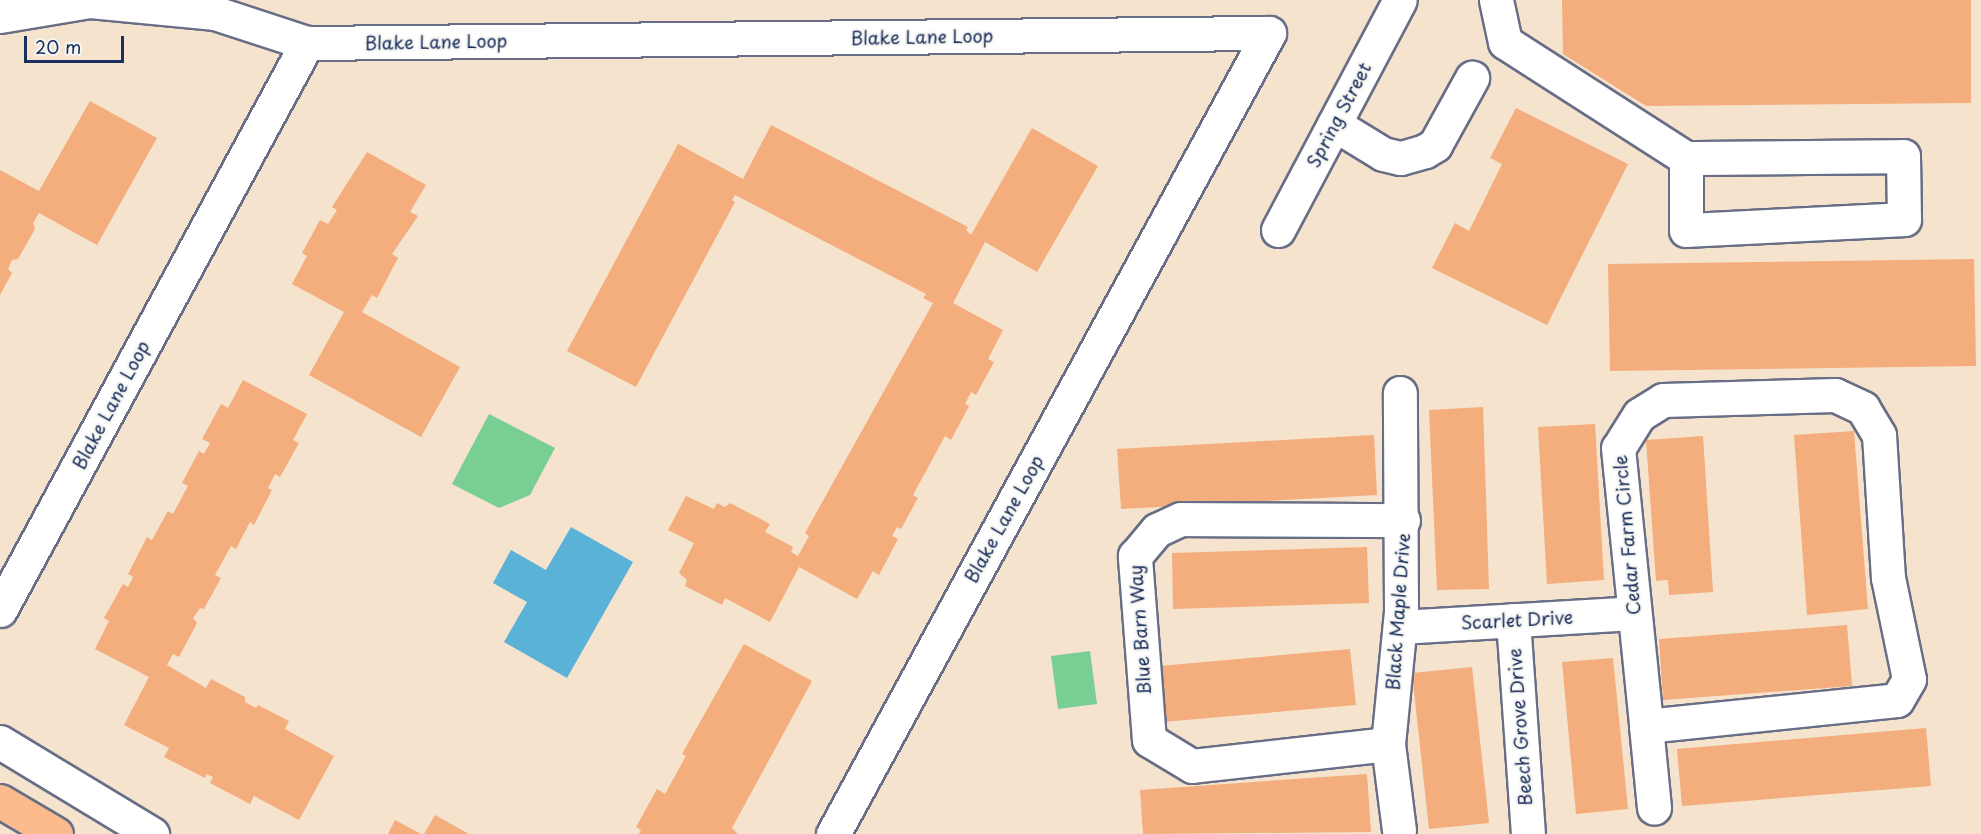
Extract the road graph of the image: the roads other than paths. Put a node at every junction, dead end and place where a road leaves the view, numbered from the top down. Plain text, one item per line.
1 (1400, 0) edge
2 (1496, 0) edge
3 (0, 16) edge
4 (307, 43) junction
5 (1472, 78) dead end
6 (1334, 124) junction
7 (1686, 158) junction
8 (1278, 230) dead end
9 (1400, 393) dead end
10 (1403, 520) junction
11 (0, 610) edge
12 (1634, 613) junction
13 (1513, 620) junction
14 (1400, 627) junction
15 (1646, 726) junction
16 (0, 742) edge
17 (1388, 744) junction
18 (0, 801) edge
19 (1654, 808) dead end
20 (1399, 830) dead end
21 (56, 834) edge
22 (152, 834) edge
23 (833, 834) edge
24 (1528, 834) edge

1 - 6 street, Spring Street
2 - 7 street
3 - 4 street
4 - 11 street, Blake Lane Loop
4 - 23 street, Blake Lane Loop
5 - 6 street
6 - 8 street, Spring Street
7 - 7 street
9 - 10 street, Black Maple Drive
10 - 14 street, Black Maple Drive
10 - 17 street, Blue Barn Way
12 - 13 street, Scarlet Drive
12 - 15 street, Cedar Farm Circle
12 - 15 street, Cedar Farm Circle
13 - 14 street, Scarlet Drive
13 - 24 street, Beech Grove Drive
14 - 17 street, Black Maple Drive
15 - 19 street, Cedar Farm Circle
16 - 22 street
17 - 20 street, Black Maple Drive
18 - 21 main road

